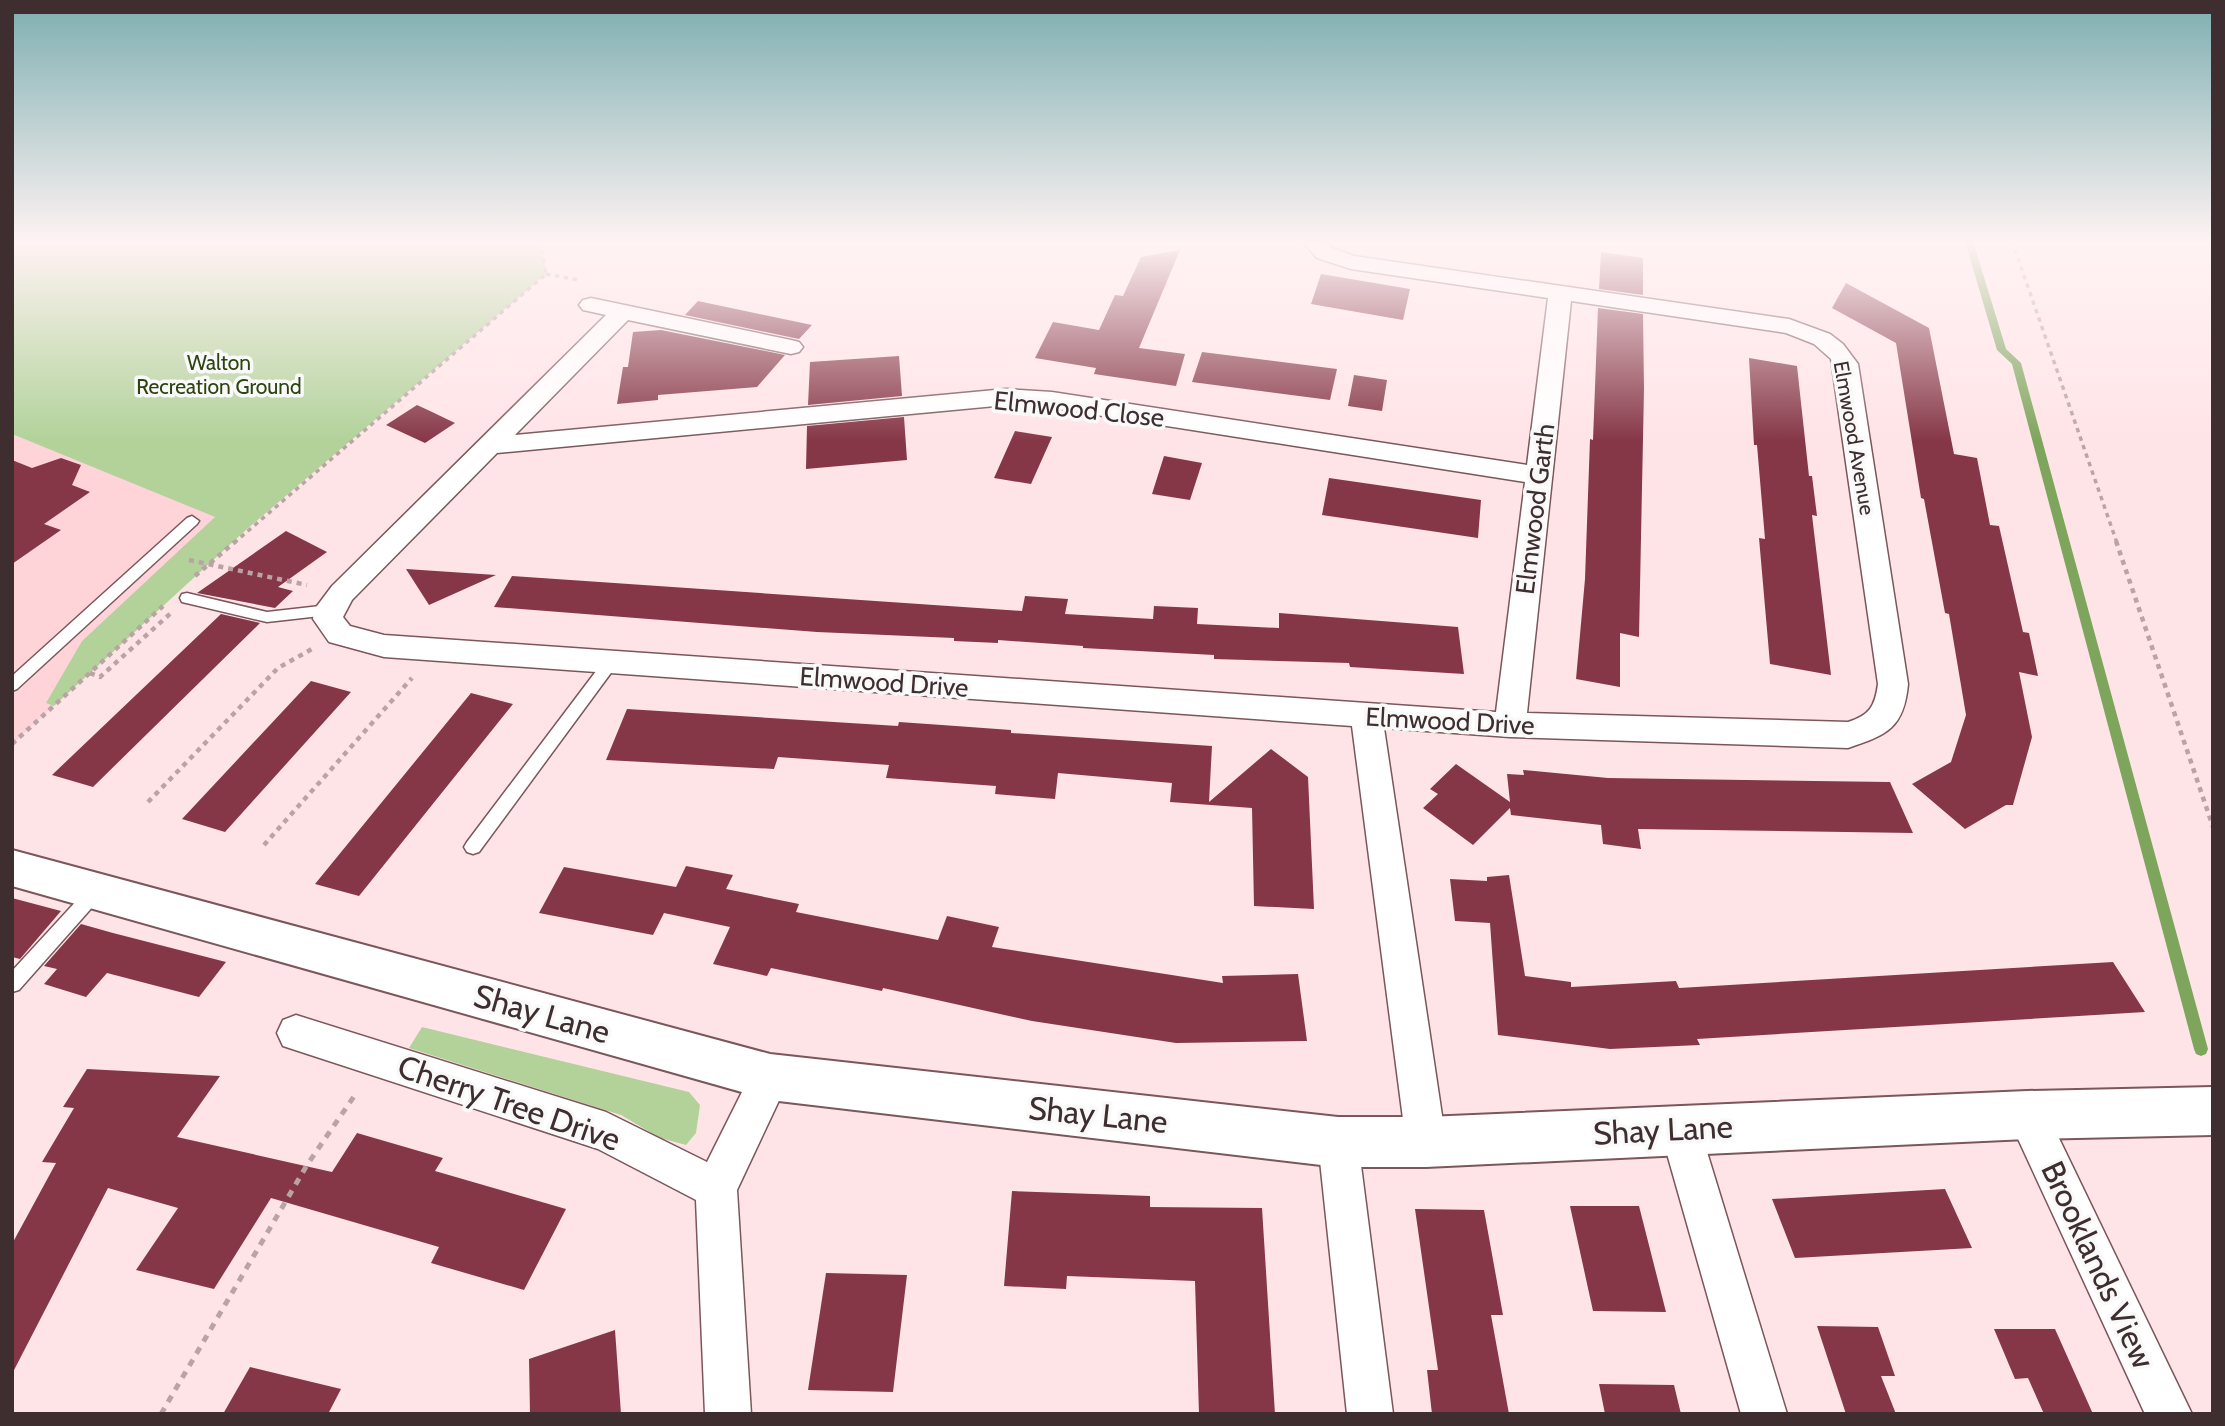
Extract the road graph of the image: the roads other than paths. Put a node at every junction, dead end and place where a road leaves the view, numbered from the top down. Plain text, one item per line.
1 (603, 308) edge
2 (1558, 308) edge
3 (1661, 308) edge
4 (623, 312) junction
5 (791, 346) dead end
6 (492, 445) junction
7 (1539, 476) junction
8 (192, 521) dead end
9 (187, 598) road end
10 (337, 612) junction
11 (611, 662) junction
12 (12, 685) edge
13 (1366, 716) junction
14 (1510, 725) junction
15 (1876, 727) joint
16 (473, 847) dead end
17 (12, 868) edge
18 (97, 891) junction
19 (12, 984) edge
20 (296, 1032) dead end
21 (770, 1077) junction
22 (2213, 1111) edge
23 (2027, 1115) junction
24 (1680, 1129) junction
25 (1338, 1142) junction
26 (1426, 1142) junction
27 (716, 1188) junction
28 (728, 1414) edge
29 (1370, 1414) edge
30 (1764, 1414) edge
31 (2169, 1414) edge

1 - 4 street
2 - 7 street, Elmwood Garth
3 - 15 street, Elmwood Avenue
4 - 5 street
4 - 6 street
6 - 7 street, Elmwood Close
6 - 10 street
7 - 14 street, Elmwood Garth
8 - 12 lane
9 - 10 lane
10 - 11 street, Elmwood Drive
11 - 13 street, Elmwood Drive
11 - 16 lane
13 - 14 street, Elmwood Drive
13 - 26 street
14 - 15 street, Elmwood Drive
17 - 18 main road, Shay Lane
18 - 19 lane
18 - 21 main road, Shay Lane
20 - 27 street, Cherry Tree Drive
21 - 25 main road, Shay Lane
21 - 27 street
22 - 23 main road, Shay Lane
23 - 24 main road, Shay Lane
23 - 31 street, Brooklands View
24 - 26 main road, Shay Lane
24 - 30 street
25 - 26 main road, Shay Lane
25 - 29 street
27 - 28 street

